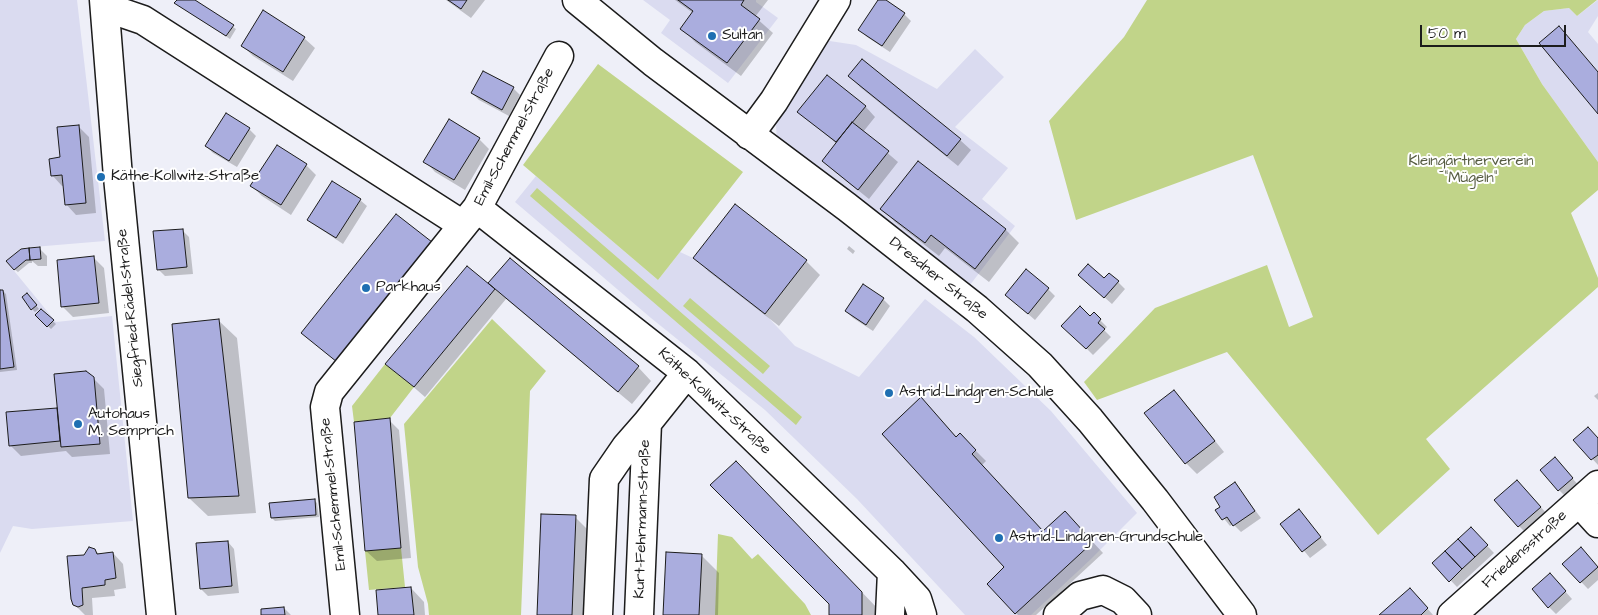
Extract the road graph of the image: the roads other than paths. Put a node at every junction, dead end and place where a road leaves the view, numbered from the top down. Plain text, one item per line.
1 (577, 0) edge
2 (836, 0) edge
3 (105, 3) edge
4 (559, 56) dead end
5 (750, 134) junction
6 (470, 216) junction
7 (687, 373) junction
8 (647, 423) junction
9 (1589, 493) edge
10 (1598, 523) edge
11 (892, 572) junction
12 (161, 615) edge
13 (346, 615) edge
14 (598, 615) edge
15 (639, 615) edge
16 (890, 615) edge
17 (922, 615) edge
18 (1058, 615) edge
19 (1137, 615) edge
20 (1242, 615) edge
21 (1452, 615) edge

1 - 5 street, Dresdner Straße
2 - 5 street
3 - 6 street, Käthe-Kollwitz-Straße
3 - 12 street, Siegfried-Rädel-Straße
4 - 6 street, Emil-Schemmel-Straße
5 - 20 street, Dresdner Straße
6 - 7 street, Käthe-Kollwitz-Straße
6 - 13 street, Emil-Schemmel-Straße
7 - 8 street, Kurt-Fehrmann-Straße
7 - 11 street, Käthe-Kollwitz-Straße
8 - 14 street, Kurt-Fehrmann-Straße
8 - 15 street, Kurt-Fehrmann-Straße
9 - 10 street
9 - 21 street, Friedensstraße
11 - 16 street
11 - 17 street, Käthe-Kollwitz-Straße
18 - 19 street

